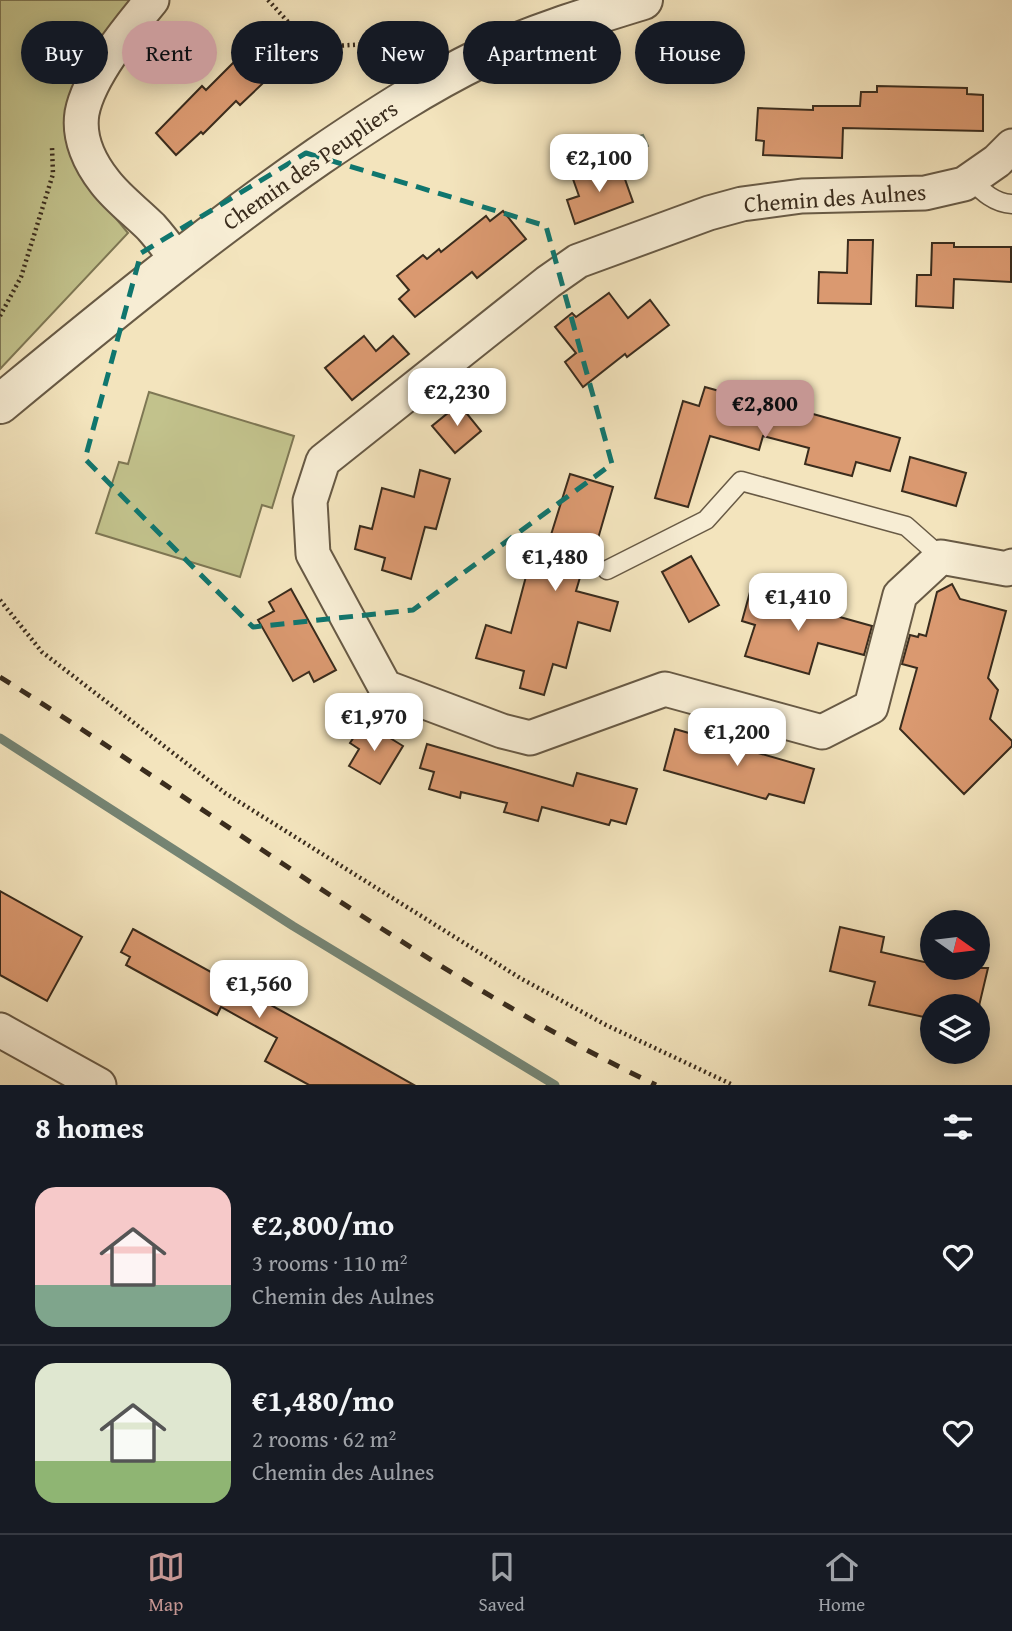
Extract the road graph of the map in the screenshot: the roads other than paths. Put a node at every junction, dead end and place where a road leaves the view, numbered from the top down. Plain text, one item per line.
1 (152, 0) edge
2 (643, 0) edge
3 (1012, 146) edge
4 (971, 180) junction
5 (1012, 204) edge
6 (177, 260) junction
7 (0, 404) edge
8 (941, 557) junction
9 (1012, 566) edge
10 (607, 570) dead end
11 (0, 1030) edge
12 (99, 1085) edge

1 - 6 street
2 - 6 street, Chemin des Peupliers
3 - 4 street, Chemin des Aulnes
4 - 5 lane
4 - 8 street, Chemin des Aulnes
6 - 7 street, Chemin des Peupliers
8 - 9 street
8 - 10 lane
11 - 12 street

